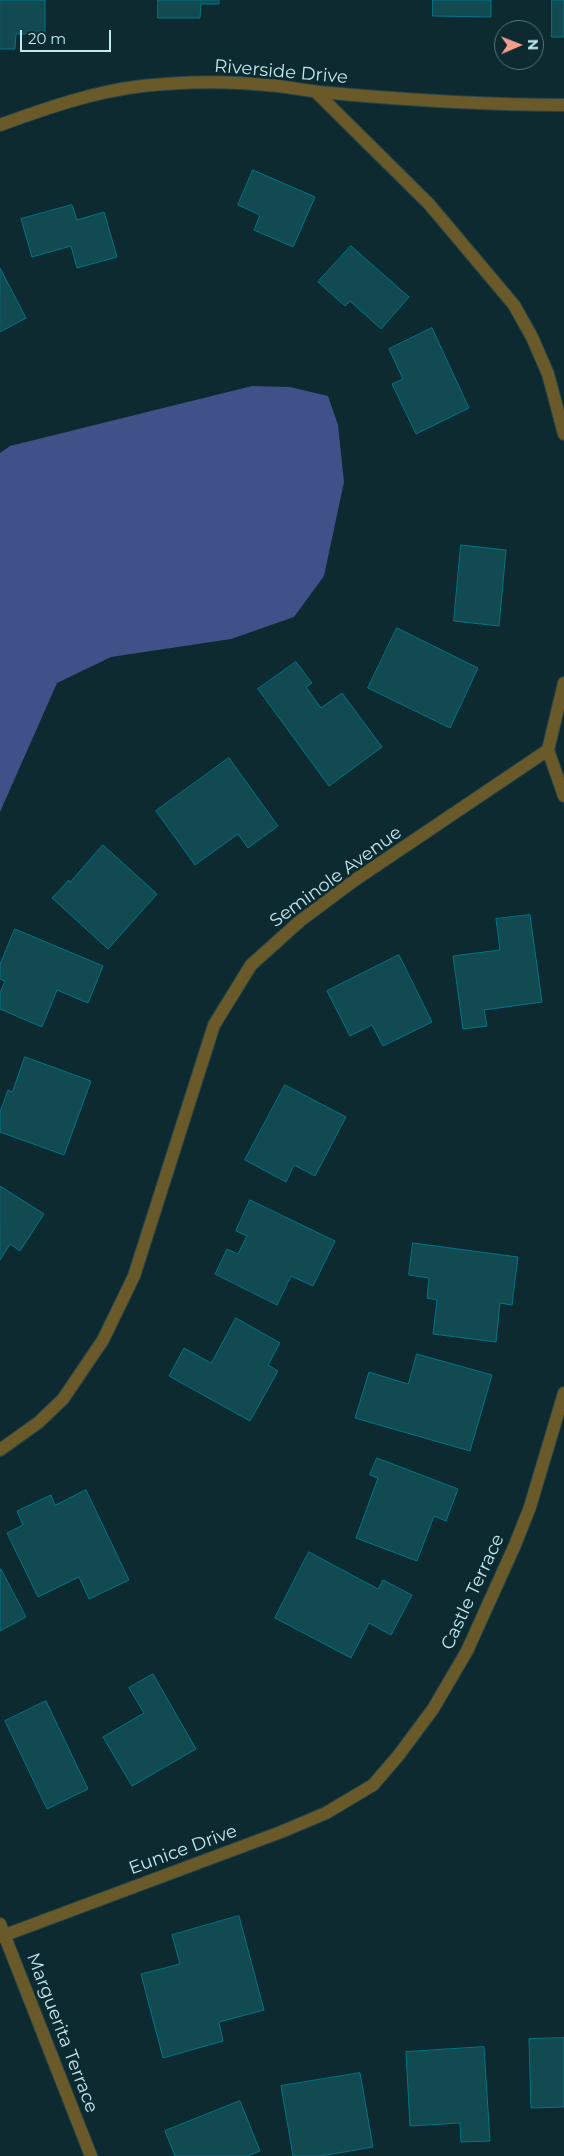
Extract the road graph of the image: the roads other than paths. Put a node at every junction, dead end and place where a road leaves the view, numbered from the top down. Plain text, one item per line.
1 (316, 92) junction
2 (564, 105) edge
3 (0, 125) edge
4 (564, 434) edge
5 (564, 683) edge
6 (548, 750) junction
7 (564, 796) edge
8 (564, 1393) edge
9 (0, 1450) edge
10 (373, 1785) joint
11 (2, 1932) edge
12 (91, 2156) edge

1 - 2 street, Riverside Drive
1 - 3 street, Riverside Drive
1 - 4 street
5 - 6 street
6 - 7 street
6 - 9 street, Seminole Avenue
8 - 10 street, Castle Terrace
10 - 11 street, Eunice Drive
11 - 12 street, Marguerita Terrace

